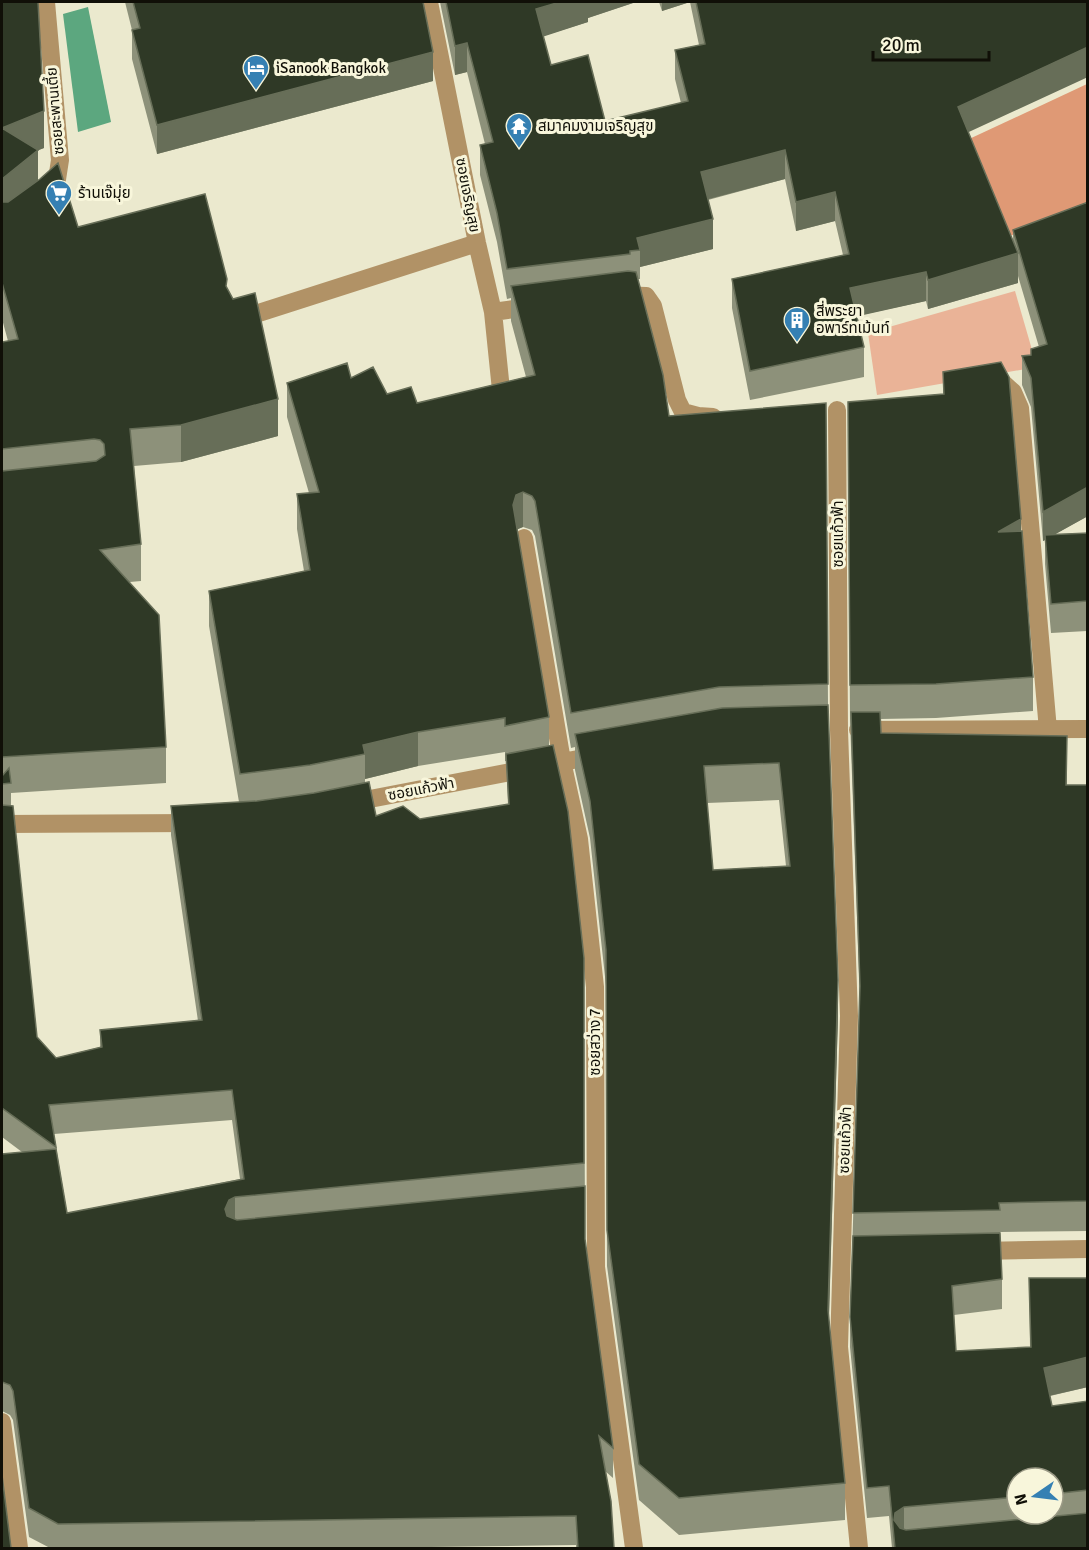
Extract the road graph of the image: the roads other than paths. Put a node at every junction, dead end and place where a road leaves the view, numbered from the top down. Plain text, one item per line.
1 (46, 2) edge
2 (429, 2) edge
3 (41, 200) edge
4 (477, 243) junction
5 (605, 297) edge
6 (549, 305) edge
7 (493, 312) junction
8 (237, 320) edge
9 (501, 390) edge
10 (971, 390) edge
11 (859, 407) edge
12 (837, 410) junction
13 (816, 411) edge
14 (729, 417) edge
15 (524, 538) dead end
16 (1088, 729) edge
17 (819, 730) edge
18 (839, 730) junction
19 (1048, 730) junction
20 (619, 751) edge
21 (562, 761) junction
22 (334, 806) edge
23 (210, 822) edge
24 (2, 824) edge
25 (1088, 1249) edge
26 (958, 1251) edge
27 (842, 1254) junction
28 (865, 1254) edge
29 (2, 1422) edge
30 (19, 1548) edge
31 (634, 1548) edge
32 (859, 1548) edge

1 - 3 street, ซอยสะพานเตี้ย
2 - 4 street, ซอยเจริญสุข
4 - 7 street, ซอยเจริญสุข
4 - 8 street
5 - 14 street
6 - 7 street
7 - 9 street, ซอยเจริญสุข
10 - 19 street
11 - 12 street
12 - 13 street
12 - 18 street, ซอยแก้วฟ้า
15 - 21 street, ซอยสว่าง 7
16 - 19 street
17 - 18 street
18 - 19 street
18 - 27 street, ซอยแก้วฟ้า
20 - 21 street, ซอยแก้วฟ้า
21 - 22 street, ซอยแก้วฟ้า
21 - 31 street, ซอยสว่าง 7
23 - 24 street
25 - 26 street
27 - 28 street
27 - 32 street, ซอยแก้วฟ้า
29 - 30 street

